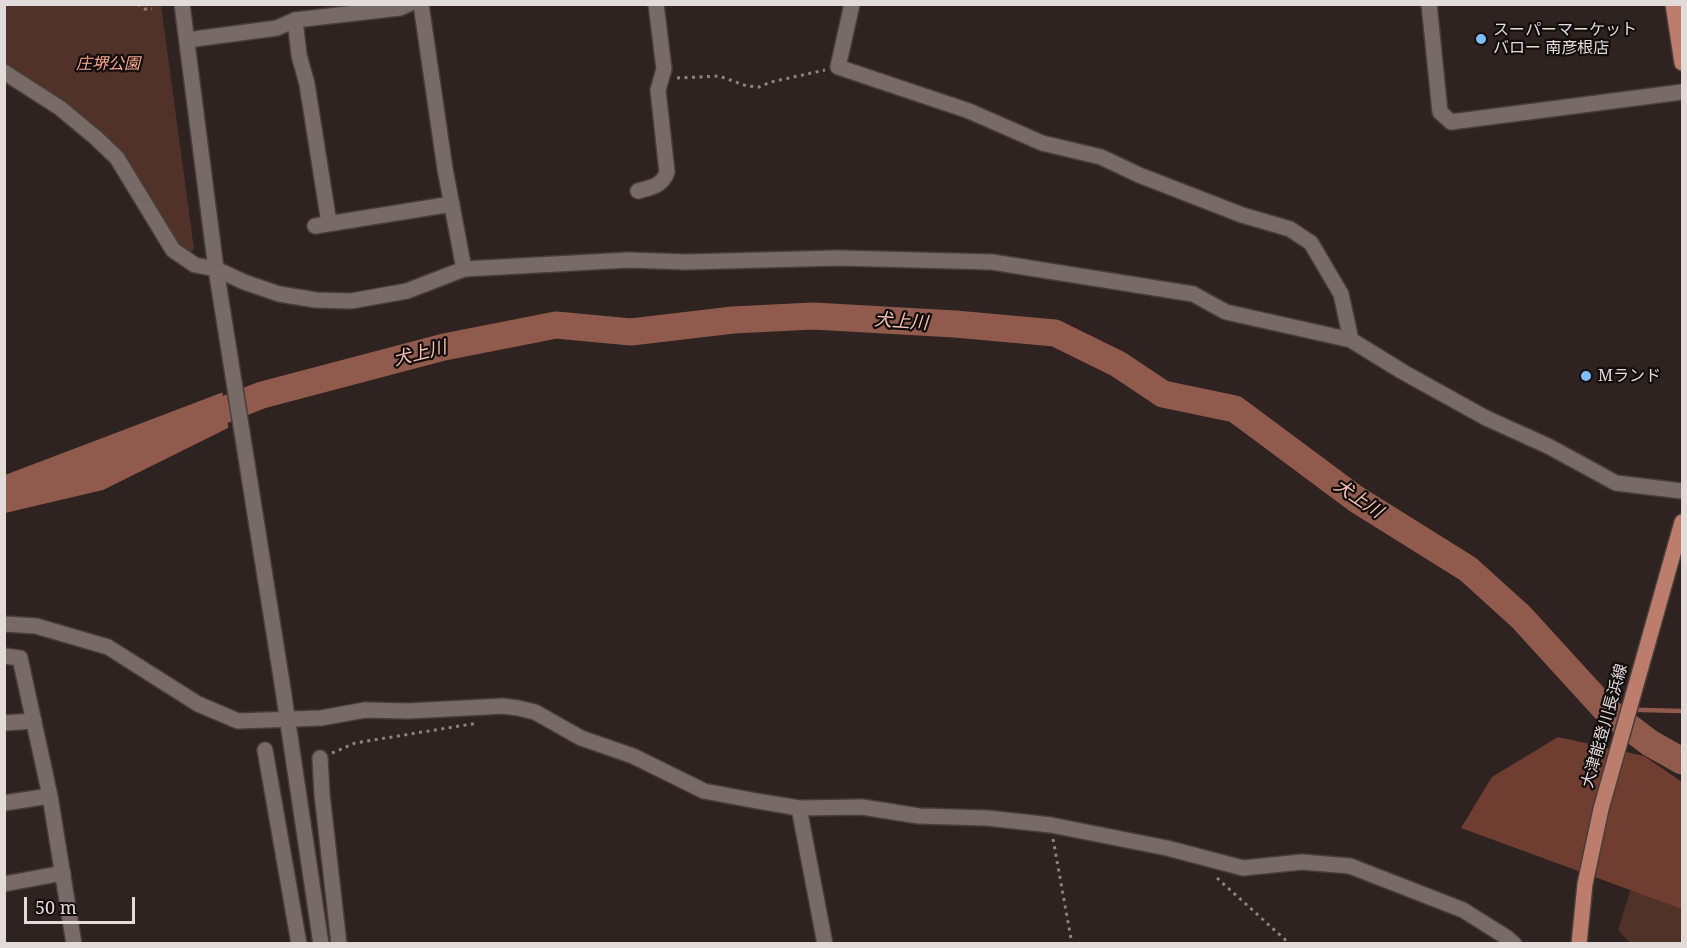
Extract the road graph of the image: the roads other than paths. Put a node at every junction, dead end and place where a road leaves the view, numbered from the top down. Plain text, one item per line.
1 (182, 4) edge
2 (410, 4) edge
3 (421, 4) edge
4 (657, 4) edge
5 (852, 4) edge
6 (1428, 4) edge
7 (1672, 4) edge
8 (295, 20) junction
9 (187, 40) junction
10 (1683, 63) edge
11 (4, 72) edge
12 (1683, 92) edge
13 (639, 191) dead end
14 (452, 204) junction
15 (216, 269) junction
16 (464, 269) junction
17 (1351, 340) junction
18 (1683, 491) edge
19 (1683, 522) edge
20 (4, 624) edge
21 (4, 656) edge
22 (287, 720) junction
23 (34, 721) junction
24 (4, 723) edge
25 (264, 750) dead end
26 (320, 758) road end
27 (50, 796) junction
28 (4, 803) edge
29 (800, 808) junction
30 (63, 873) junction
31 (4, 884) edge
32 (74, 944) edge
33 (299, 944) edge
34 (321, 944) edge
35 (339, 944) edge
36 (825, 944) edge
37 (1514, 944) edge
38 (1579, 944) edge

1 - 9 street
2 - 8 street
3 - 14 street
4 - 13 street
5 - 17 street
6 - 12 street
7 - 10 main road
8 - 9 street
8 - 14 street
9 - 15 street
11 - 15 street
14 - 16 street
15 - 16 street
15 - 22 street
16 - 17 street
17 - 18 street
19 - 38 main road, 大津能登川長浜線
20 - 22 street
21 - 23 street
22 - 29 street
22 - 34 street
23 - 24 street
23 - 27 street
25 - 33 street
26 - 35 street
27 - 28 street
27 - 30 street
29 - 36 street
29 - 37 street
30 - 31 street
30 - 32 street

